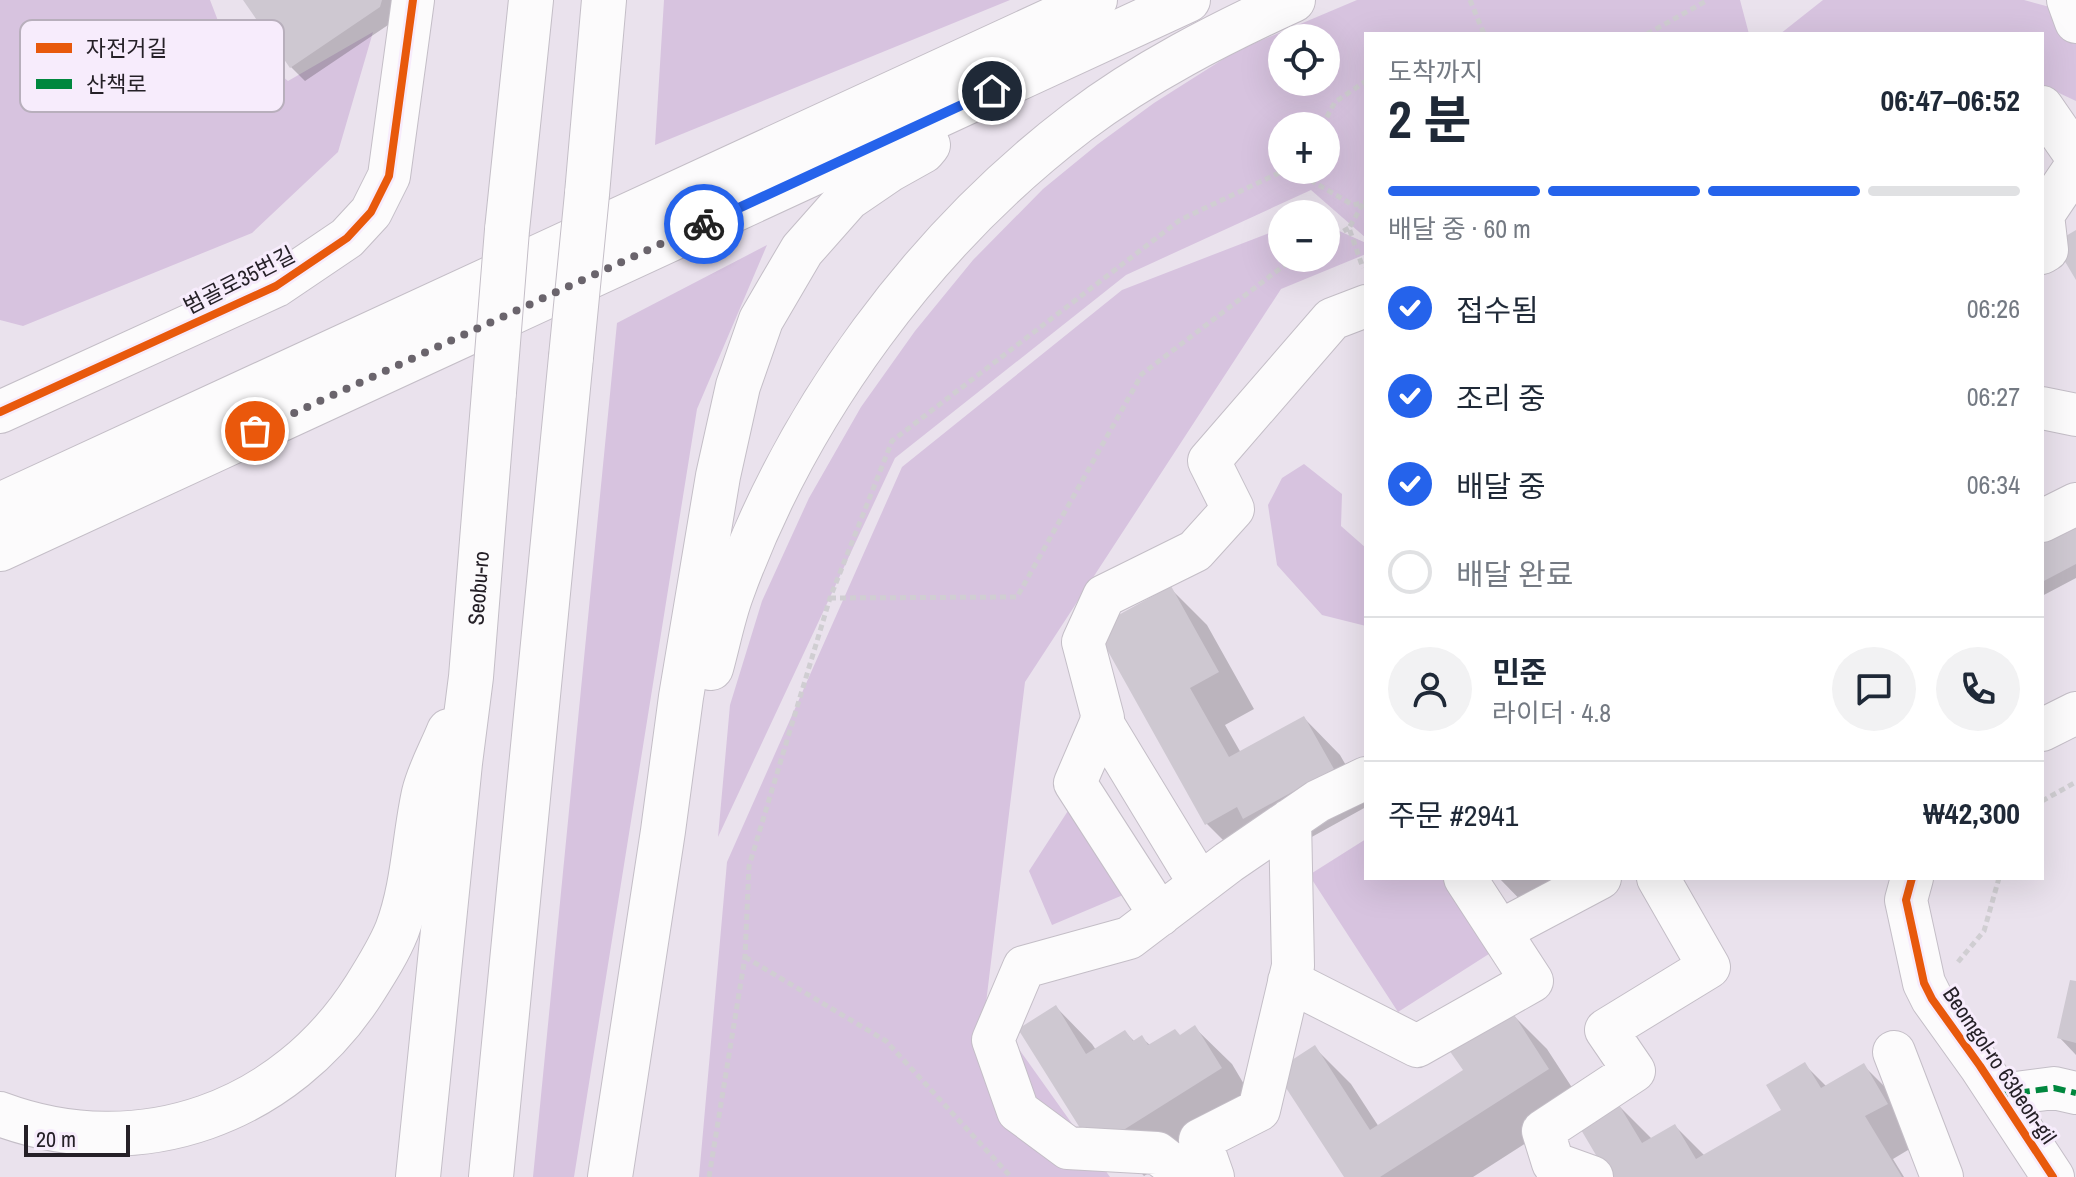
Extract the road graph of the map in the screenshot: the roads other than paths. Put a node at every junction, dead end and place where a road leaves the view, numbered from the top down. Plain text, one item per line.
1 (413, 0) edge
2 (531, 0) edge
3 (604, 0) edge
4 (1095, 0) edge
5 (1188, 0) edge
6 (1293, 0) edge
7 (2068, 0) edge
8 (2076, 22) edge
9 (964, 104) junction
10 (2044, 110) edge
11 (2076, 156) edge
12 (2076, 166) edge
13 (2044, 214) edge
14 (2044, 224) edge
15 (2044, 252) edge
16 (1364, 307) edge
17 (2044, 408) edge
18 (0, 412) edge
19 (2076, 415) edge
20 (2076, 504) edge
21 (0, 505) edge
22 (2044, 520) edge
23 (0, 549) edge
24 (471, 677) junction
25 (2076, 713) edge
26 (1101, 721) junction
27 (2044, 729) edge
28 (1364, 779) edge
29 (1290, 820) junction
30 (663, 831) junction
31 (1466, 880) edge
32 (1596, 880) edge
33 (1659, 880) edge
34 (1911, 880) edge
35 (1200, 884) junction
36 (1160, 915) junction
37 (1500, 931) junction
38 (1289, 981) junction
39 (1894, 1052) dead end
40 (2076, 1093) edge
41 (2000, 1095) junction
42 (0, 1114) edge
43 (418, 1177) edge
44 (491, 1177) edge
45 (610, 1177) edge
46 (1195, 1177) edge
47 (1213, 1177) edge
48 (1592, 1177) edge
49 (1942, 1177) edge
50 (2053, 1177) edge

1 - 18 street, 범골로35번길
2 - 24 highway, Seobu-ro, bridge
3 - 44 highway, bridge
4 - 21 highway
5 - 9 highway
6 - 30 highway
7 - 8 street
9 - 23 highway
9 - 30 highway
10 - 11 street
12 - 13 street
14 - 15 street
16 - 26 street
17 - 19 street
20 - 22 street
24 - 42 highway
24 - 43 highway, Seobu-ro
25 - 27 street
26 - 35 street
26 - 36 street
28 - 29 street
29 - 35 street
29 - 38 street
30 - 45 highway
31 - 37 street
32 - 37 street
33 - 48 street
34 - 41 street, Beomgol-ro 63beon-gil
35 - 36 street
36 - 46 street
37 - 38 street
38 - 47 street
39 - 49 street
40 - 41 street
41 - 50 street, Beomgol-ro 63beon-gil

